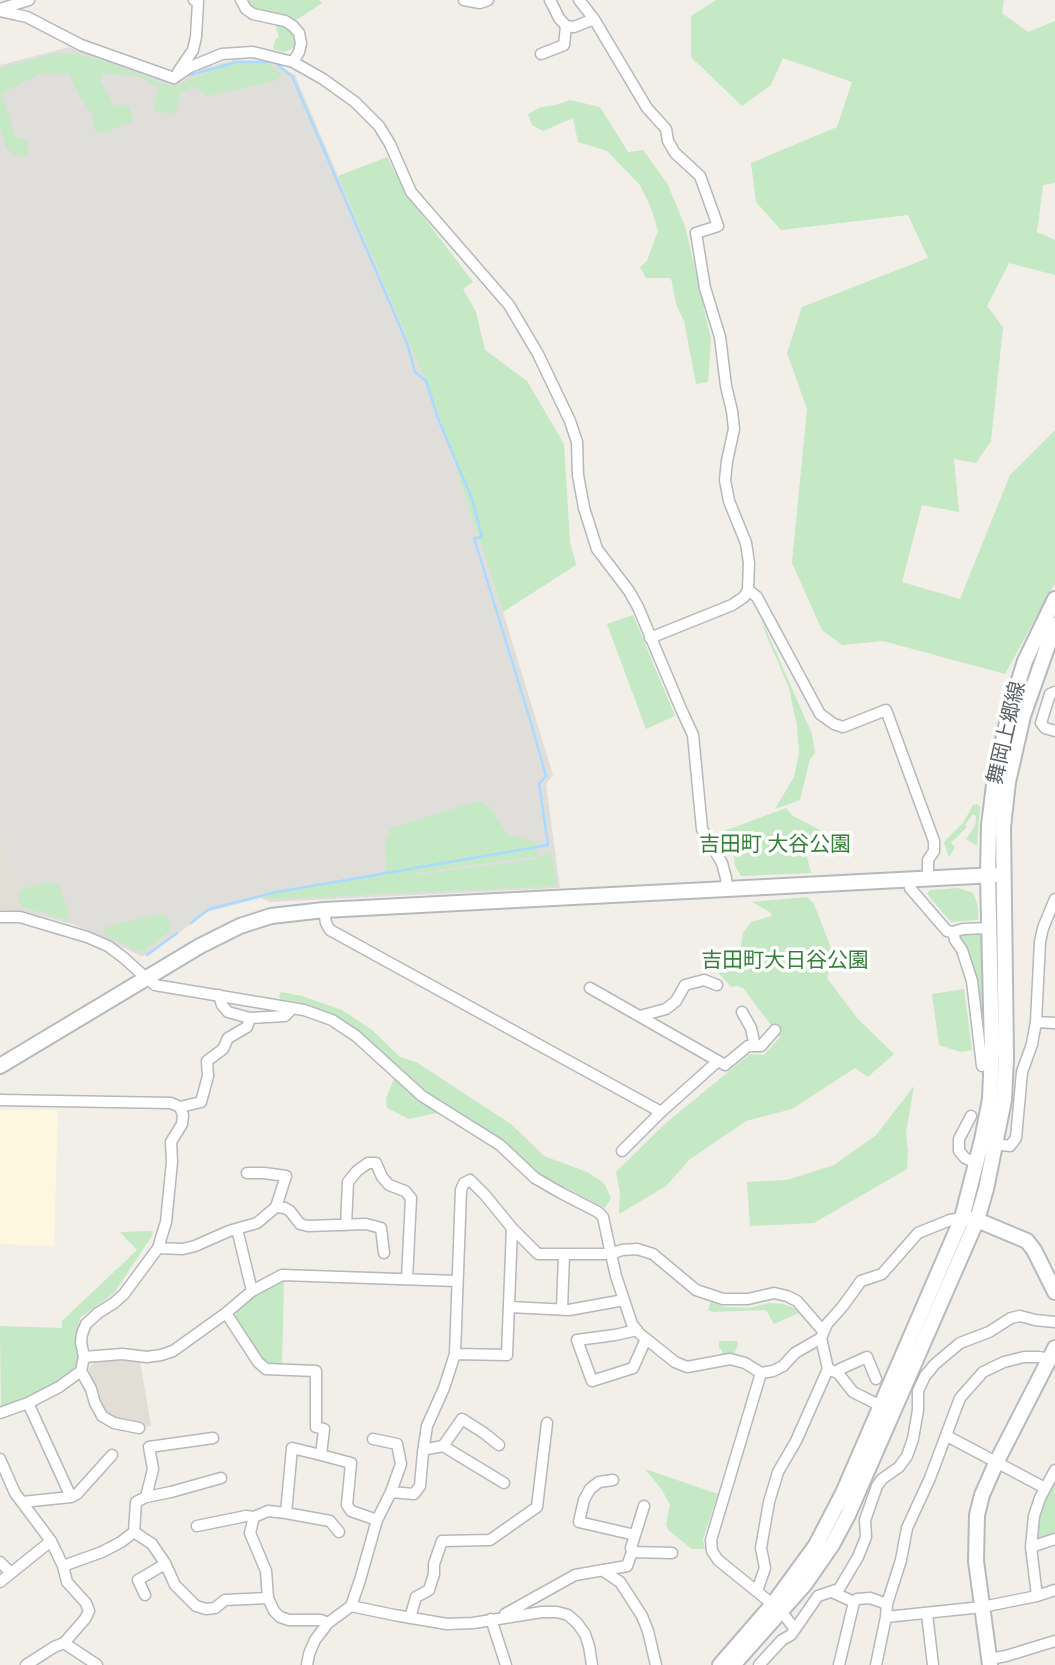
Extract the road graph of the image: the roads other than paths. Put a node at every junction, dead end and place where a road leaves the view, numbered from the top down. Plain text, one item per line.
1 (29, 0) edge
2 (194, 0) edge
3 (242, 0) edge
4 (464, 0) edge
5 (488, 0) edge
6 (550, 0) edge
7 (579, 0) edge
8 (0, 10) edge
9 (594, 19) junction
10 (566, 26) junction
11 (541, 54) dead end
12 (293, 62) junction
13 (174, 78) junction
14 (748, 590) junction
15 (1055, 598) edge
16 (1055, 625) edge
17 (650, 638) junction
18 (1055, 692) edge
19 (1055, 731) edge
20 (988, 875) junction
21 (1003, 875) junction
22 (928, 878) junction
23 (909, 879) junction
24 (727, 888) junction
25 (1055, 899) edge
26 (324, 911) junction
27 (0, 917) edge
28 (989, 929) junction
29 (953, 932) junction
30 (145, 978) junction
31 (717, 985) dead end
32 (590, 988) dead end
33 (219, 995) junction
34 (293, 1008) junction
35 (742, 1012) dead end
36 (640, 1016) junction
37 (250, 1018) junction
38 (1036, 1022) junction
39 (1055, 1023) edge
40 (775, 1030) dead end
41 (755, 1046) junction
42 (718, 1062) junction
43 (0, 1066) edge
44 (982, 1066) dead end
45 (0, 1100) edge
46 (180, 1107) junction
47 (662, 1112) junction
48 (971, 1116) dead end
49 (995, 1144) junction
50 (622, 1151) dead end
51 (976, 1163) junction
52 (247, 1174) dead end
53 (276, 1207) junction
54 (962, 1218) junction
55 (977, 1220) junction
56 (346, 1225) junction
57 (512, 1228) junction
58 (237, 1229) junction
59 (158, 1248) junction
60 (384, 1252) dead end
61 (564, 1254) junction
62 (611, 1254) junction
63 (407, 1279) junction
64 (457, 1282) junction
65 (252, 1291) junction
66 (1055, 1292) edge
67 (624, 1300) junction
68 (510, 1307) junction
69 (562, 1310) junction
70 (226, 1313) junction
71 (1055, 1322) edge
72 (637, 1330) junction
73 (822, 1335) junction
74 (646, 1339) junction
75 (455, 1354) junction
76 (1052, 1354) edge
77 (84, 1357) junction
78 (828, 1369) junction
79 (81, 1371) junction
80 (761, 1373) junction
81 (838, 1373) junction
82 (876, 1379) dead end
83 (28, 1403) junction
84 (880, 1405) junction
85 (0, 1413) edge
86 (547, 1423) dead end
87 (139, 1428) dead end
88 (947, 1436) junction
89 (213, 1438) dead end
90 (373, 1439) dead end
91 (499, 1445) dead end
92 (443, 1446) junction
93 (424, 1447) junction
94 (112, 1455) dead end
95 (321, 1455) junction
96 (0, 1461) edge
97 (996, 1463) junction
98 (1055, 1470) edge
99 (220, 1478) dead end
100 (613, 1480) dead end
101 (504, 1483) dead end
102 (1045, 1488) junction
103 (391, 1492) junction
104 (71, 1497) junction
105 (146, 1497) junction
106 (22, 1502) junction
107 (644, 1506) dead end
108 (286, 1513) junction
109 (254, 1517) junction
110 (377, 1520) junction
111 (197, 1527) dead end
112 (134, 1532) junction
113 (338, 1532) dead end
114 (635, 1535) junction
115 (1055, 1539) edge
116 (51, 1541) junction
117 (1031, 1547) junction
118 (632, 1552) junction
119 (672, 1553) dead end
120 (0, 1562) edge
121 (165, 1564) junction
122 (63, 1566) junction
123 (602, 1570) junction
124 (11, 1573) junction
125 (0, 1582) edge
126 (1055, 1590) edge
127 (757, 1591) junction
128 (832, 1592) junction
129 (145, 1595) dead end
130 (1037, 1596) junction
131 (268, 1598) junction
132 (854, 1602) junction
133 (887, 1604) junction
134 (351, 1606) junction
135 (777, 1608) junction
136 (982, 1608) junction
137 (927, 1614) junction
138 (410, 1618) junction
139 (886, 1618) junction
140 (495, 1619) junction
141 (328, 1623) junction
142 (794, 1628) junction
143 (1055, 1641) edge
144 (64, 1643) junction
145 (44, 1653) junction
146 (989, 1662) edge
147 (26, 1665) edge
148 (42, 1665) edge
149 (97, 1665) edge
150 (307, 1665) edge
151 (506, 1665) edge
152 (592, 1665) edge
153 (656, 1665) edge
154 (720, 1665) edge
155 (733, 1665) edge
156 (759, 1665) edge
157 (839, 1665) edge
158 (876, 1665) edge
159 (933, 1665) edge

1 - 8 street
2 - 13 street
3 - 12 street
4 - 5 street
6 - 10 street
7 - 9 street
8 - 13 street
9 - 10 street
9 - 14 street
10 - 11 street
12 - 13 street
12 - 17 street
14 - 17 street
14 - 22 street
15 - 20 street, 舞岡上郷線
16 - 21 street, 舞岡上郷線
17 - 24 street
18 - 19 street
20 - 21 street
20 - 22 street
20 - 28 street, 舞岡上郷線
21 - 49 street, 舞岡上郷線
22 - 23 street
23 - 24 street
23 - 29 street
24 - 26 street
25 - 38 street
26 - 30 street
26 - 47 street
27 - 30 street
28 - 29 street
28 - 51 street, 舞岡上郷線
29 - 44 street
30 - 33 street
30 - 43 street
31 - 36 street
32 - 36 street
33 - 34 street
33 - 37 street
34 - 37 street
34 - 62 street
35 - 41 street
36 - 42 street
37 - 46 street
38 - 39 street
38 - 49 street
40 - 41 street
41 - 42 street
42 - 47 street
45 - 46 street
46 - 59 street
47 - 50 street
48 - 51 street
49 - 55 street, 舞岡上郷線
51 - 54 street, 舞岡上郷線
52 - 53 street
53 - 56 street
53 - 58 street
54 - 55 street
54 - 73 street
54 - 84 street, 舞岡上郷線
55 - 66 street
55 - 135 street, 舞岡上郷線
56 - 60 street
56 - 63 street
57 - 61 street
57 - 64 street
57 - 68 street
58 - 59 street
58 - 65 street
59 - 77 street
61 - 62 street
61 - 69 street
62 - 67 street
62 - 73 street
63 - 64 street
63 - 65 street
64 - 75 street
65 - 70 street
67 - 69 street
67 - 72 street
68 - 69 street
68 - 75 street
70 - 77 street
70 - 95 street
71 - 128 street
72 - 74 street
72 - 74 street
73 - 78 street
73 - 80 street
74 - 80 street
75 - 93 street
76 - 88 street
76 - 97 street
77 - 79 street
78 - 81 street
78 - 127 street
79 - 83 street
79 - 87 street
80 - 127 street
81 - 82 street
81 - 84 street
83 - 85 street
83 - 104 street
84 - 135 street, 舞岡上郷線
86 - 138 street
88 - 97 street
88 - 133 street
89 - 105 street
90 - 103 street
91 - 92 street
92 - 93 street
92 - 101 street
93 - 103 street
94 - 104 street
95 - 108 street
95 - 110 street
96 - 106 street
97 - 102 street
97 - 136 street
98 - 102 street
99 - 105 street
100 - 114 street
102 - 117 street
103 - 110 street
104 - 106 street
105 - 112 street
106 - 116 street
107 - 114 street
108 - 109 street
108 - 113 street
109 - 111 street
109 - 131 street
110 - 134 street
112 - 121 street
112 - 122 street
114 - 118 street
115 - 117 street
116 - 122 street
116 - 124 street
117 - 130 street
118 - 119 street
118 - 123 street
120 - 124 street
121 - 129 street
121 - 131 street
122 - 144 street
123 - 140 street
123 - 153 street
124 - 125 street
126 - 130 street
127 - 135 street
128 - 132 street
128 - 142 street
130 - 136 street
131 - 141 street
132 - 133 street
132 - 157 street
133 - 139 street
134 - 138 street
134 - 141 street
135 - 142 street
135 - 154 street
135 - 155 street
136 - 137 street
136 - 146 street
137 - 139 street
137 - 159 street
138 - 140 street
139 - 158 street
140 - 151 street
140 - 152 street
141 - 150 street
142 - 156 street
143 - 146 street
144 - 145 street
144 - 149 street
145 - 147 street
145 - 148 street

